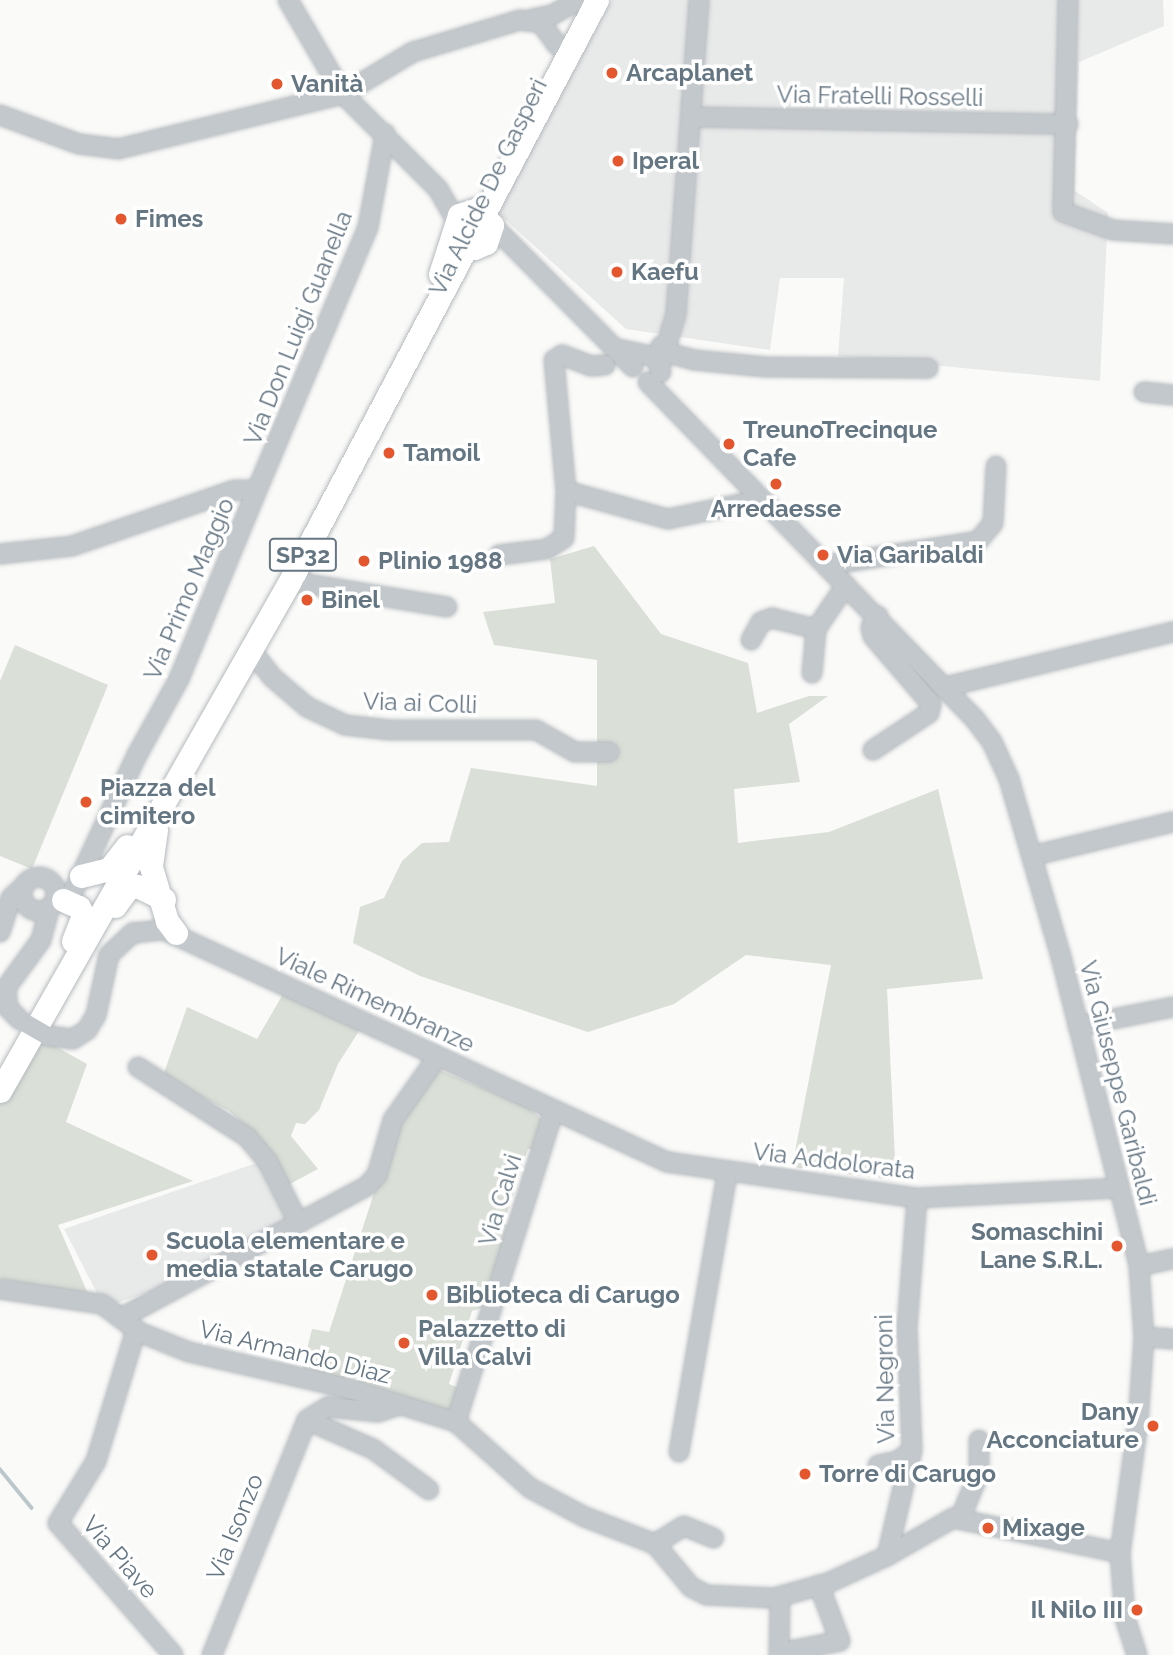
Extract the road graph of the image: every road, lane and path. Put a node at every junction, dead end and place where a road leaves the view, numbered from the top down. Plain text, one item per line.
1 (288, 0) edge
2 (581, 0) edge
3 (597, 0) edge
4 (605, 0) edge
5 (699, 0) edge
6 (1068, 0) edge
7 (532, 19) junction
8 (559, 54) junction
9 (343, 93) junction
10 (0, 115) edge
11 (691, 117) junction
12 (1068, 124) junction
13 (385, 134) junction
14 (484, 215) junction
15 (1173, 234) edge
16 (477, 243) junction
17 (439, 295) junction
18 (655, 360) junction
19 (605, 365) dead end
20 (928, 368) dead end
21 (1144, 392) dead end
22 (1173, 395) edge
23 (996, 466) dead end
24 (566, 491) junction
25 (254, 497) junction
26 (760, 500) junction
27 (0, 554) edge
28 (499, 555) dead end
29 (827, 565) junction
30 (290, 581) junction
31 (846, 585) junction
32 (447, 607) dead end
33 (878, 616) junction
34 (816, 629) junction
35 (1173, 632) edge
36 (751, 640) dead end
37 (251, 650) junction
38 (812, 673) dead end
39 (944, 687) junction
40 (873, 750) dead end
41 (609, 752) dead end
42 (164, 803) junction
43 (1173, 822) edge
44 (1032, 856) junction
45 (80, 876) junction
46 (46, 878) junction
47 (24, 886) junction
48 (163, 899) junction
49 (47, 908) junction
50 (3, 926) edge
51 (176, 933) junction
52 (60, 985) junction
53 (1173, 1007) edge
54 (46, 1025) junction
55 (1078, 1026) junction
56 (438, 1056) junction
57 (138, 1067) dead end
58 (0, 1091) edge
59 (553, 1113) junction
60 (727, 1173) junction
61 (1119, 1188) junction
62 (917, 1198) junction
63 (299, 1224) junction
64 (1173, 1259) edge
65 (1139, 1266) junction
66 (0, 1289) edge
67 (121, 1318) junction
68 (136, 1330) junction
69 (1144, 1337) junction
70 (1173, 1339) edge
71 (400, 1405) junction
72 (307, 1420) junction
73 (457, 1422) junction
74 (979, 1440) dead end
75 (912, 1450) junction
76 (679, 1451) dead end
77 (878, 1465) dead end
78 (429, 1490) dead end
79 (960, 1519) junction
80 (714, 1538) dead end
81 (655, 1544) junction
82 (1120, 1553) junction
83 (887, 1556) junction
84 (819, 1585) junction
85 (780, 1597) junction
86 (779, 1654) edge
87 (173, 1655) edge
88 (212, 1655) edge
89 (1138, 1655) edge

1 - 9 street
2 - 7 street
2 - 8 main road, Via Alcide De Gasperi / SP32
3 - 8 main road, Via Alcide De Gasperi / SP32
4 - 8 street, Via Alcide De Gasperi
5 - 11 street
6 - 12 street
7 - 8 street
7 - 9 street
8 - 14 main road, Via Alcide De Gasperi / SP32
8 - 14 main road, Via Alcide De Gasperi / SP32
9 - 10 street
9 - 13 street
11 - 12 street, Via Fratelli Rosselli
11 - 18 street
12 - 15 street
13 - 16 street
13 - 25 street, Via Don Luigi Guanella
14 - 16 main road, Via Alcide De Gasperi / SP32
14 - 16 street
16 - 17 main road, Via Alcide De Gasperi / SP32
16 - 17 main road
16 - 18 street, Via Giuseppe Garibaldi
17 - 30 main road, Via Alcide De Gasperi / SP32
18 - 20 street
18 - 26 street, Via Giuseppe Garibaldi
19 - 24 street
21 - 22 street
23 - 29 street
24 - 26 street
24 - 28 street
25 - 27 street, Via Primo Maggio
25 - 45 street, Via Primo Maggio
26 - 29 street, Via Giuseppe Garibaldi
29 - 31 street, Via Giuseppe Garibaldi
30 - 32 street
30 - 37 main road, Via Alcide De Gasperi / SP32
31 - 33 street, Via Giuseppe Garibaldi
31 - 34 street
33 - 39 street, Via Giuseppe Garibaldi
33 - 40 street
34 - 36 street
34 - 38 street
35 - 39 street
37 - 41 street, Via ai Colli
37 - 42 main road, Via Alcide De Gasperi / SP32
39 - 44 street, Via Giuseppe Garibaldi
42 - 45 main road
42 - 48 main road
42 - 52 main road, SP32
43 - 44 street
44 - 55 street, Via Giuseppe Garibaldi
45 - 46 street
45 - 49 street, Via Primo Maggio
46 - 47 street
46 - 49 street
47 - 49 street
47 - 50 street
48 - 51 main road
48 - 52 main road
49 - 50 street
49 - 54 street, Via Primo Maggio, bridge
49 - 54 main road
51 - 54 street
51 - 56 street, Viale Rimembranze
52 - 54 main road, SP32
53 - 55 street
54 - 58 main road, SP32
55 - 61 street, Via Giuseppe Garibaldi
56 - 59 street, Viale Rimembranze
56 - 63 street
57 - 63 street
59 - 60 street, Via Addolorata
59 - 73 street, Via Calvi
60 - 62 street, Via Addolorata
60 - 76 street
61 - 62 street, Via Addolorata
61 - 65 street, Via Giuseppe Garibaldi
62 - 75 street, Via Negroni
63 - 67 street
64 - 65 street
65 - 69 street, Via Giuseppe Garibaldi
66 - 67 street, Via Armando Diaz
67 - 68 street, Via Armando Diaz
68 - 71 street, Via Armando Diaz
68 - 87 street, Via Piave
69 - 70 street
69 - 82 street, Via Giuseppe Garibaldi
71 - 72 street
71 - 73 street, Via Armando Diaz
72 - 78 street
72 - 88 street, Via Isonzo
73 - 81 street, Via Armando Diaz
74 - 79 street
75 - 77 street
75 - 83 street, Via Negroni
79 - 82 street
79 - 83 street, Via Armando Diaz
80 - 81 street
81 - 85 street, Via Armando Diaz
82 - 89 street, Via Giuseppe Garibaldi
83 - 84 street, Via Armando Diaz
84 - 85 street, Via Armando Diaz
84 - 86 street
85 - 86 street

